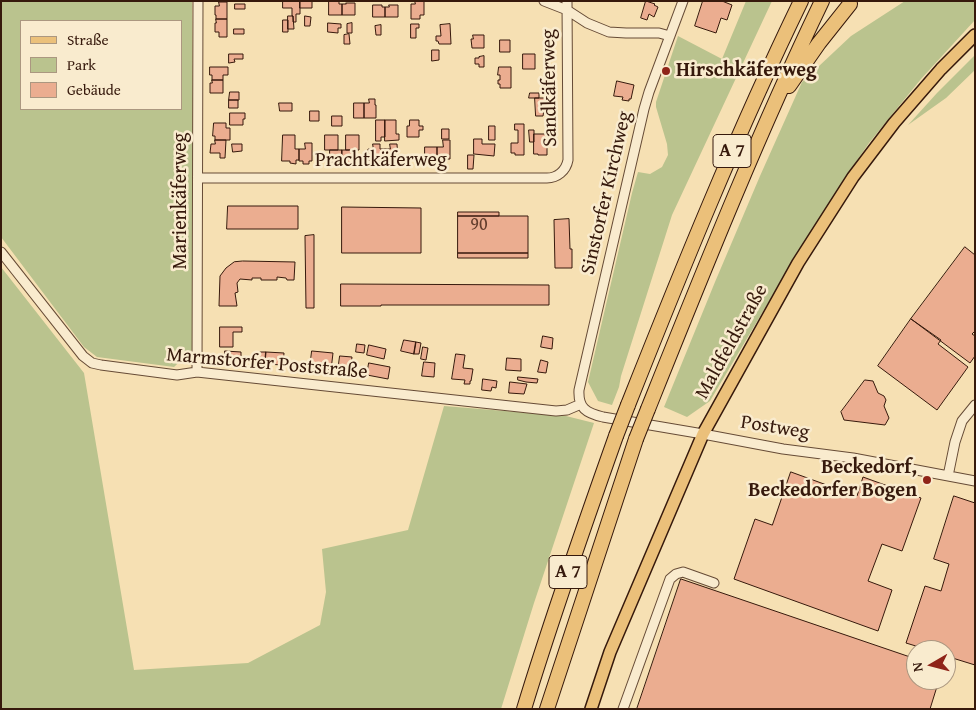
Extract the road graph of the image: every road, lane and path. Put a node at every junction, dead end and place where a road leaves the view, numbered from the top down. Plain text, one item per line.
1 (198, 1) edge
2 (544, 1) edge
3 (683, 1) edge
4 (793, 1) edge
5 (801, 1) edge
6 (822, 1) edge
7 (850, 4) dead end
8 (567, 6) edge
9 (975, 35) edge
10 (670, 36) junction
11 (780, 44) junction
12 (770, 113) junction
13 (561, 173) joint
14 (198, 178) junction
15 (1, 252) edge
16 (197, 372) junction
17 (580, 401) junction
18 (975, 404) edge
19 (703, 434) junction
20 (948, 476) junction
21 (975, 481) edge
22 (714, 583) dead end
23 (524, 709) edge
24 (547, 709) edge
25 (591, 709) edge
26 (623, 709) edge

1 - 14 street, Marienkäferweg
2 - 8 street
3 - 10 street, Sinstorfer Kirchweg
4 - 11 highway
5 - 11 highway, A 7
6 - 12 highway, A 7
7 - 12 highway
8 - 10 street
8 - 13 street, Sandkäferweg
9 - 19 main road, Maldfeldstraße
10 - 17 street, Sinstorfer Kirchweg
11 - 23 highway, A 7, bridge
12 - 24 highway, A 7, bridge
13 - 14 street, Prachtkäferweg
14 - 16 street, Marienkäferweg
15 - 16 street, Marmstorfer Poststraße
16 - 17 street, Marmstorfer Poststraße
17 - 19 street, Postweg
18 - 20 street
19 - 20 street, Postweg
19 - 25 main road, Maldfeldstraße
20 - 21 street, Postweg
22 - 26 street

